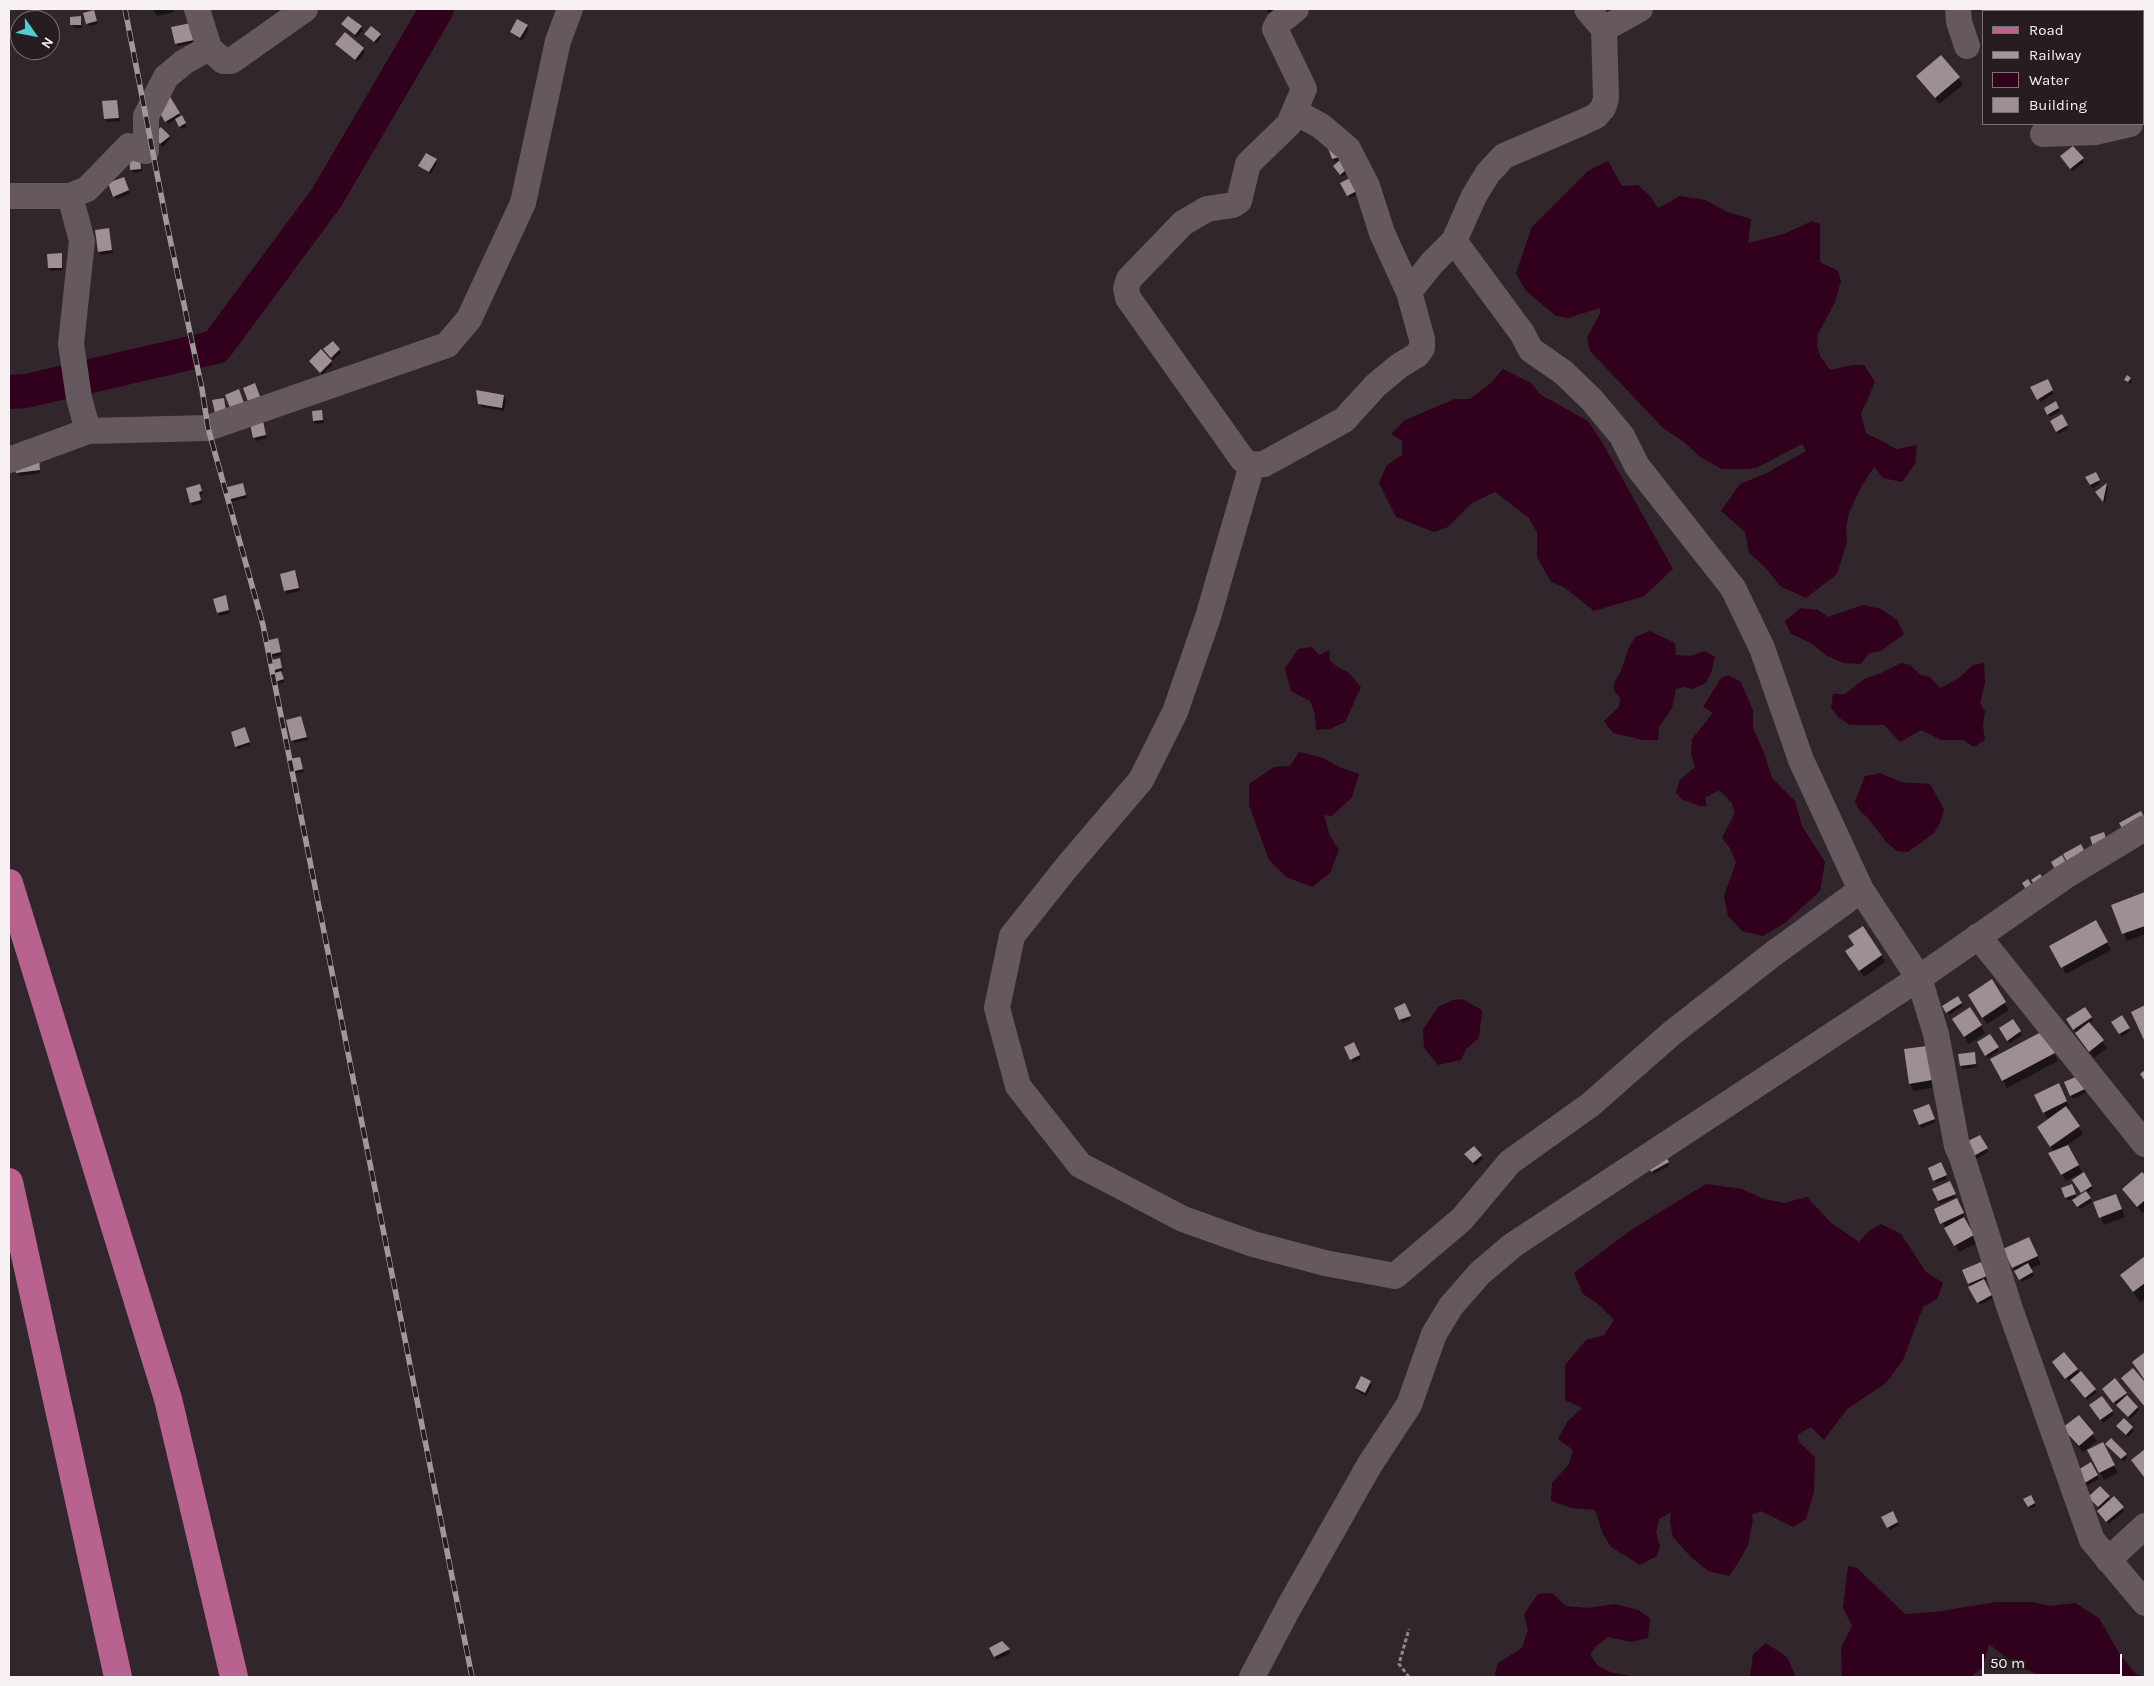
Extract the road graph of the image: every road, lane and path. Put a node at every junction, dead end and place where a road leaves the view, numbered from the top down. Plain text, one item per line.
1 (197, 9) edge
2 (305, 9) edge
3 (570, 9) edge
4 (1296, 9) edge
5 (1587, 9) edge
6 (1640, 9) edge
7 (1958, 9) edge
8 (1604, 29) junction
9 (1967, 46) dead end
10 (209, 48) junction
11 (1295, 112) junction
12 (2126, 125) edge
13 (2043, 134) dead end
14 (9, 196) edge
15 (70, 196) junction
16 (1454, 241) junction
17 (1409, 292) junction
18 (88, 431) junction
19 (9, 460) edge
20 (1252, 465) junction
21 (2145, 828) edge
22 (9, 882) edge
23 (1861, 890) junction
24 (1978, 936) junction
25 (1919, 978) junction
26 (2145, 1144) edge
27 (9, 1182) edge
28 (2145, 1526) edge
29 (2108, 1560) junction
30 (2145, 1603) edge
31 (1409, 1629) dead end
32 (118, 1677) edge
33 (234, 1677) edge
34 (1252, 1677) edge
35 (1409, 1677) edge

1 - 10 street
2 - 10 street
3 - 18 street
4 - 11 street
5 - 8 street
6 - 8 street
7 - 9 street
8 - 16 street
10 - 15 street
11 - 17 street
11 - 20 street
12 - 13 street
14 - 15 street
15 - 18 street
16 - 17 street
16 - 23 street
17 - 20 street
18 - 19 street
20 - 23 street
21 - 24 street
22 - 33 main road
23 - 25 street
24 - 25 street
24 - 26 street
25 - 29 street
25 - 34 street
27 - 32 main road
28 - 29 street
29 - 30 street
31 - 35 path

